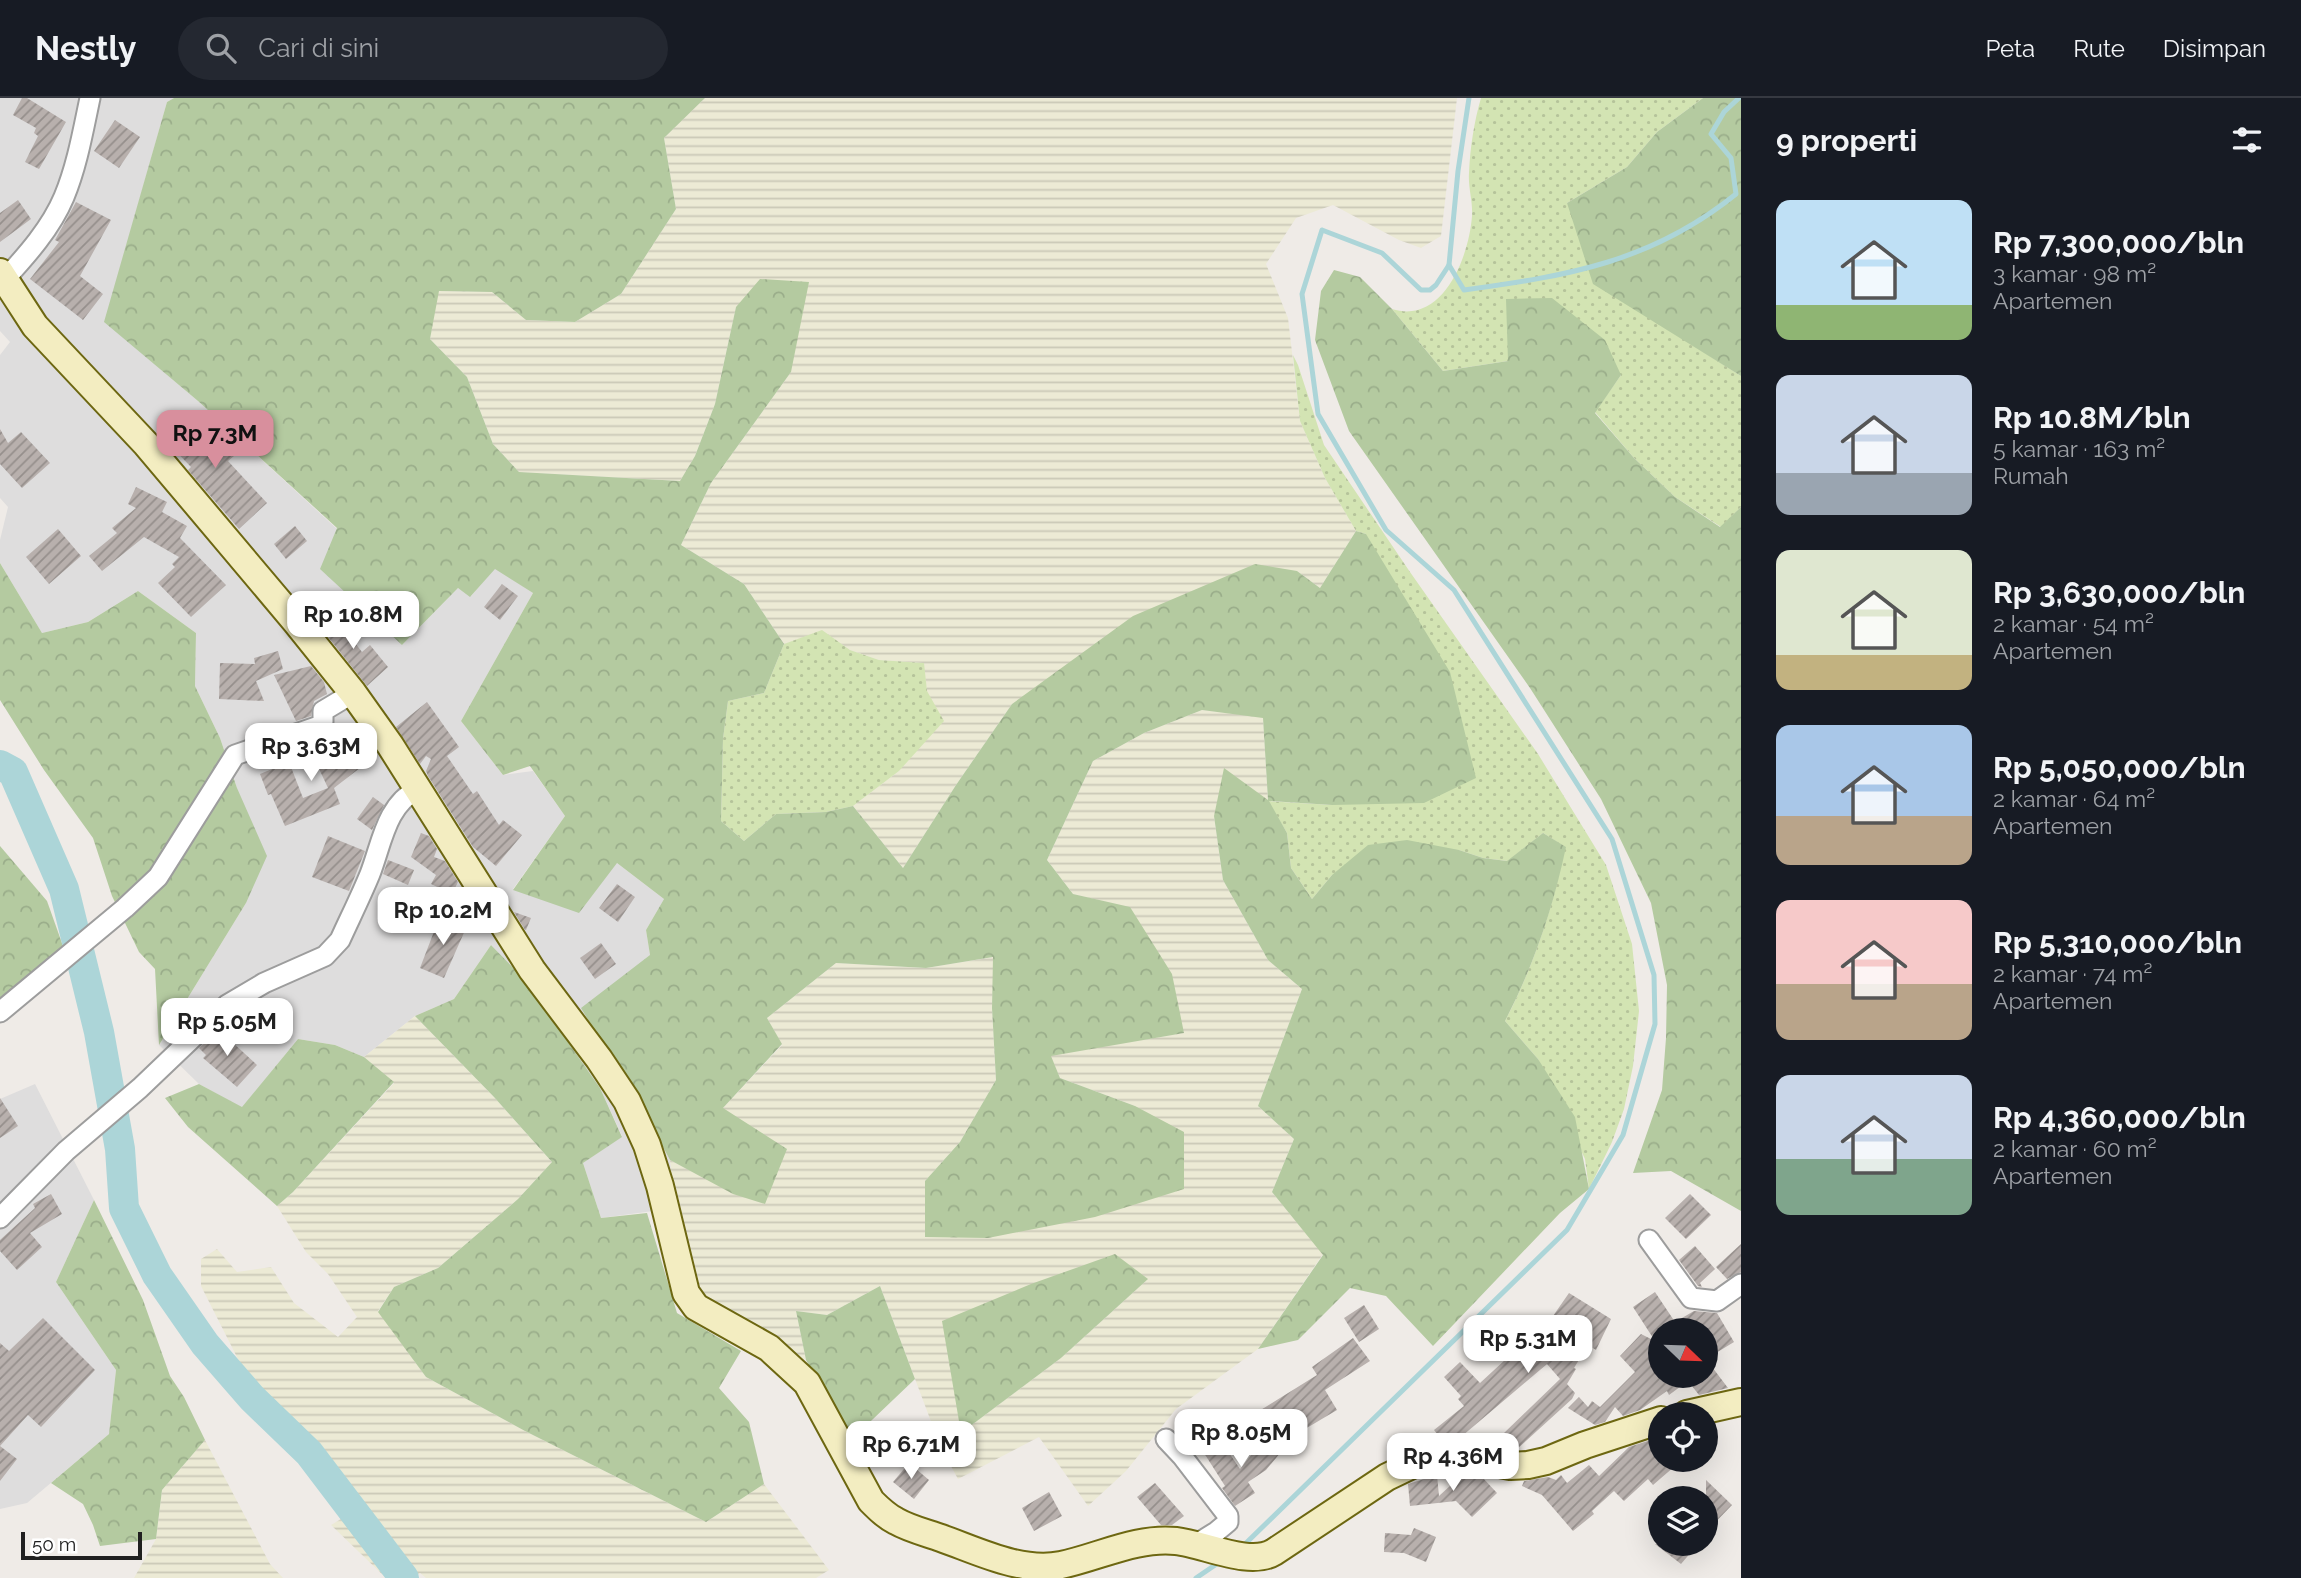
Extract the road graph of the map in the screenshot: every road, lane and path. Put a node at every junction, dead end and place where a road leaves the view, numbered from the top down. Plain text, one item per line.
1 (90, 98) edge
2 (2, 276) edge
3 (353, 693) junction
4 (418, 789) junction
5 (0, 1012) edge
6 (0, 1218) edge
7 (1649, 1240) dead end
8 (1741, 1284) edge
9 (1741, 1402) edge
10 (1718, 1407) edge
11 (1648, 1424) edge
12 (1166, 1439) dead end
13 (1201, 1546) junction

1 - 2 street
2 - 3 street
3 - 4 street
3 - 5 street
4 - 6 street
4 - 13 street
7 - 8 street
9 - 10 street
11 - 13 street
12 - 13 street

